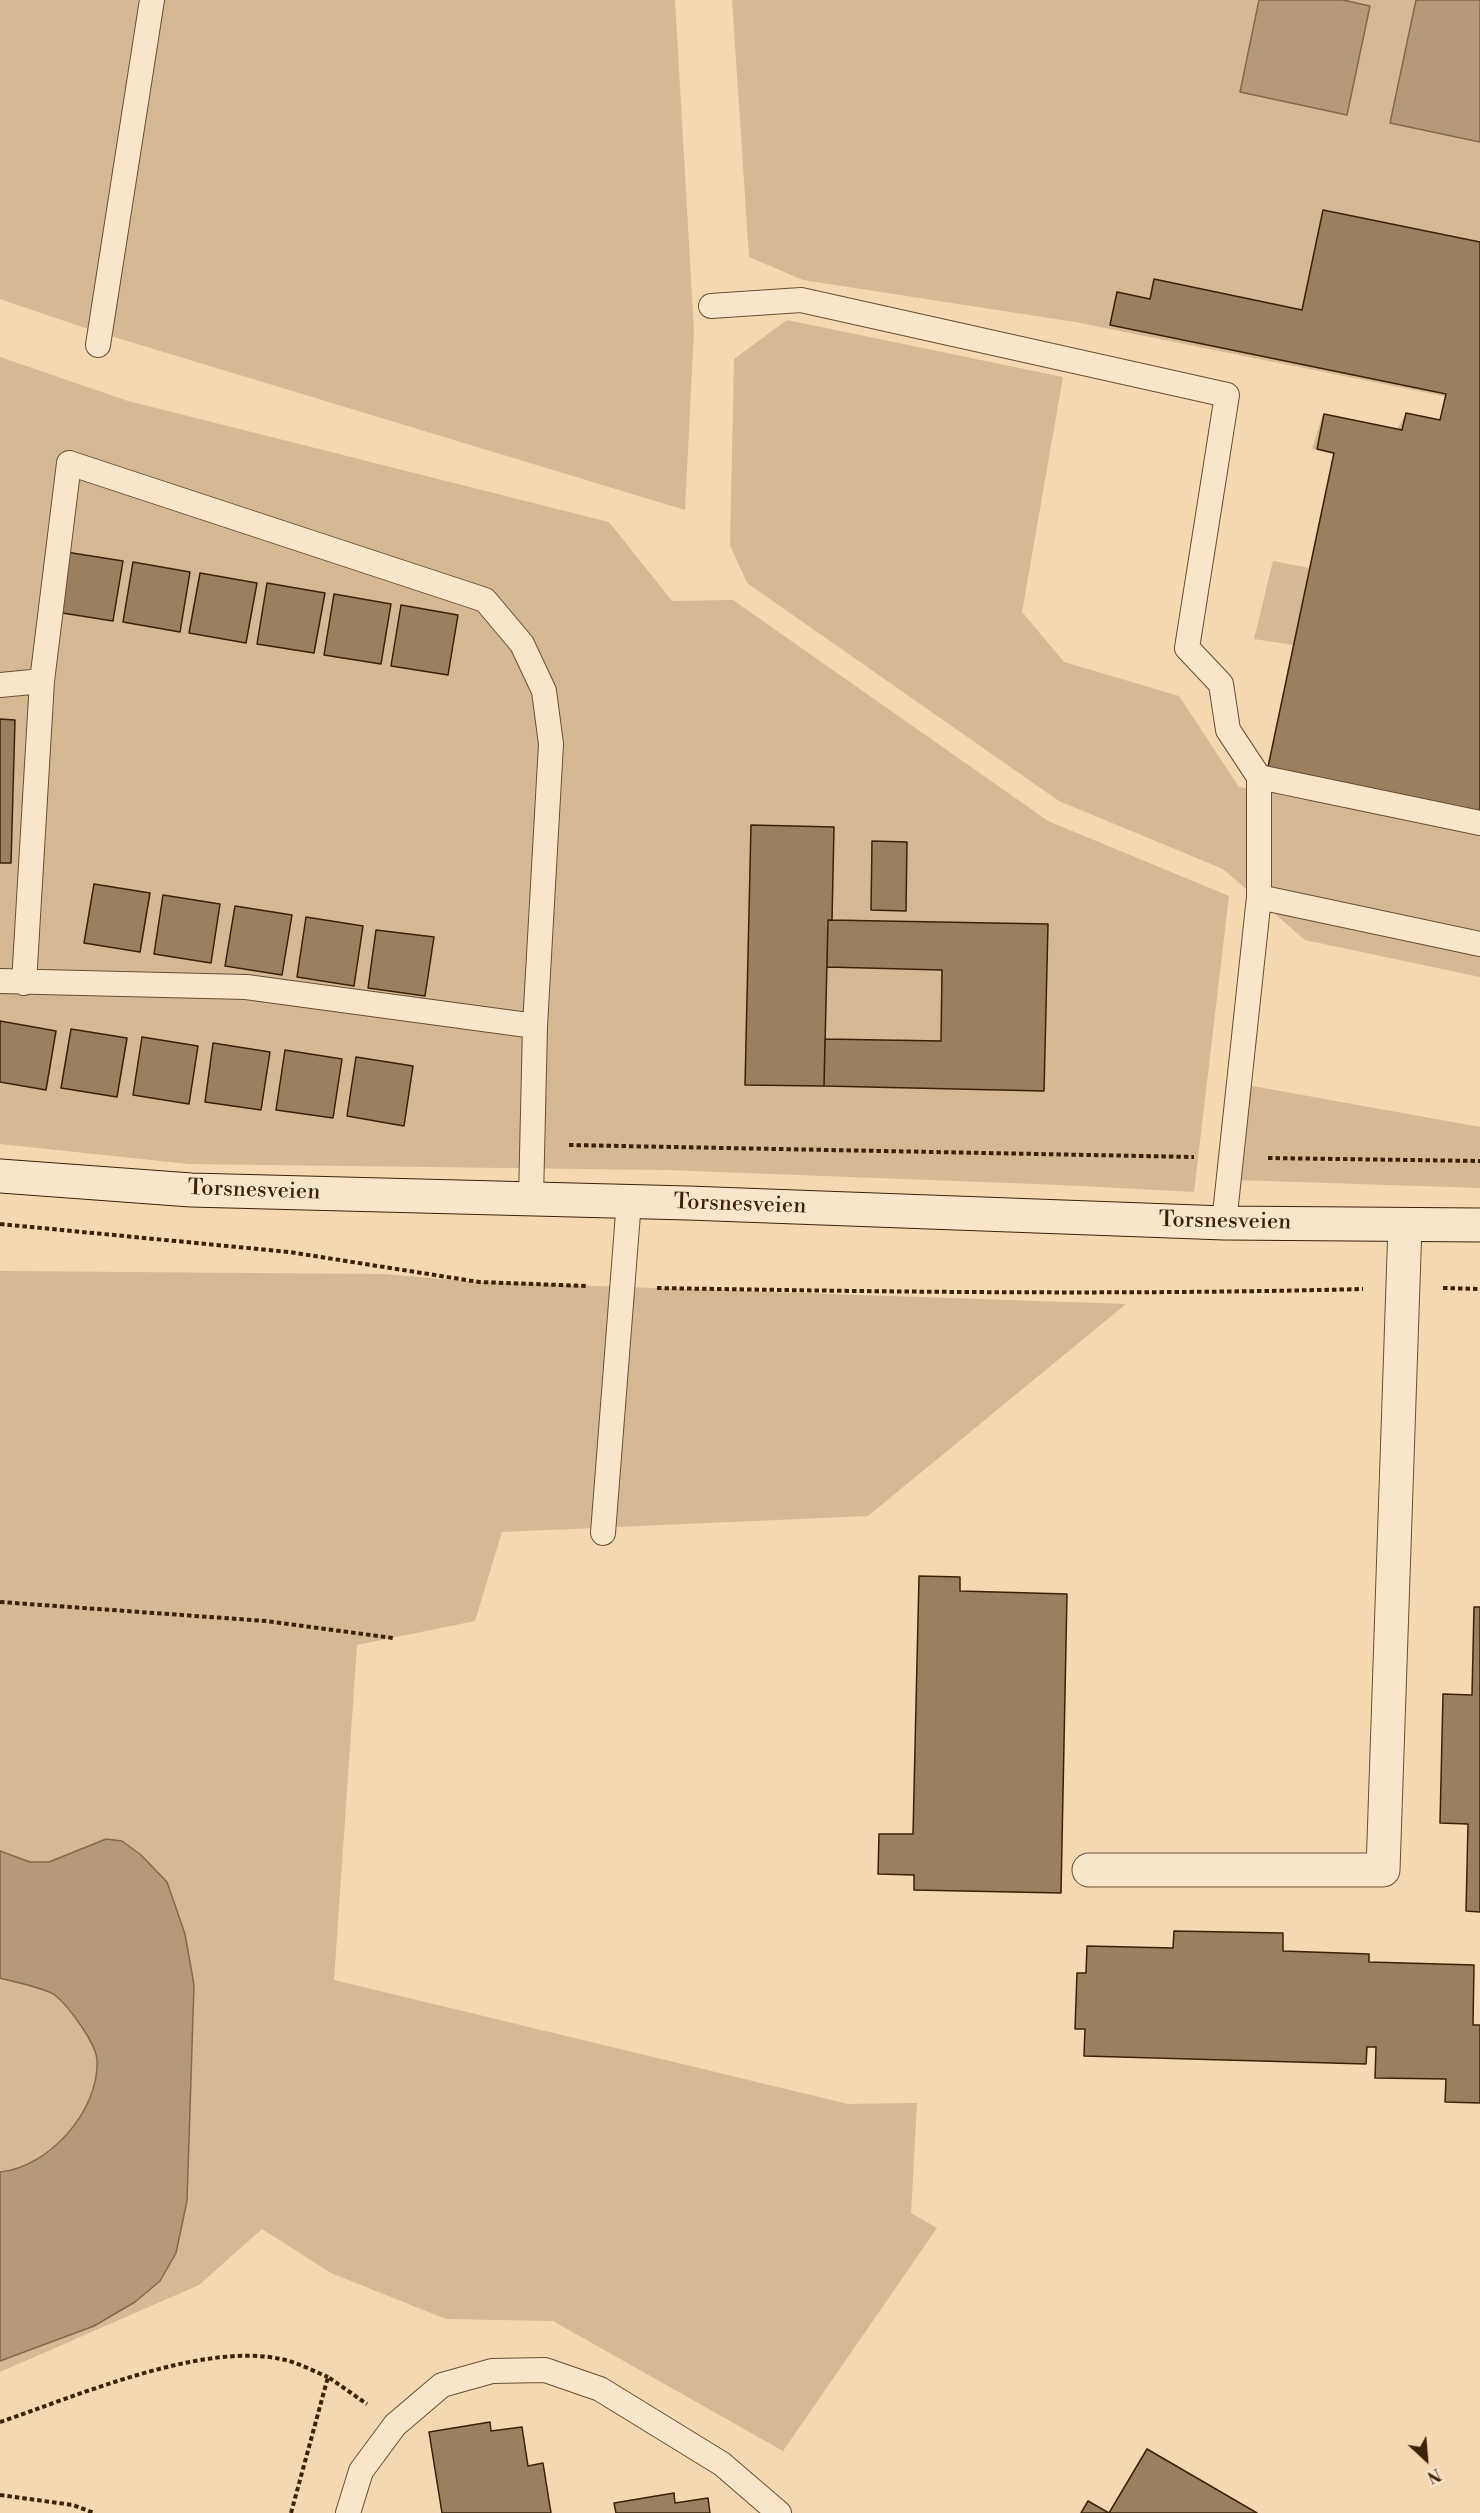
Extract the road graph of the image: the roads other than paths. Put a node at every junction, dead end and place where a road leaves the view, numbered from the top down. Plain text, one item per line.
1 (152, 0) edge
2 (711, 306) dead end
3 (98, 345) dead end
4 (42, 681) junction
5 (0, 685) edge
6 (1259, 777) junction
7 (1480, 823) edge
8 (1259, 897) junction
9 (1480, 944) edge
10 (0, 981) edge
11 (24, 982) junction
12 (535, 1026) junction
13 (0, 1176) edge
14 (531, 1198) junction
15 (629, 1201) junction
16 (1224, 1223) junction
17 (1480, 1225) edge
18 (1405, 1226) junction
19 (603, 1533) dead end
20 (1089, 1870) dead end
21 (348, 2513) edge
22 (779, 2513) edge

1 - 3 lane
2 - 6 lane
4 - 5 lane
4 - 11 lane
4 - 12 lane
6 - 7 lane
6 - 8 lane
8 - 9 lane
8 - 16 lane
10 - 11 lane
11 - 12 lane
12 - 14 lane
13 - 14 street, Torsnesveien
14 - 15 street, Torsnesveien
15 - 16 street, Torsnesveien
15 - 19 lane
16 - 18 street, Torsnesveien
17 - 18 street, Torsnesveien
18 - 20 street
21 - 22 lane

